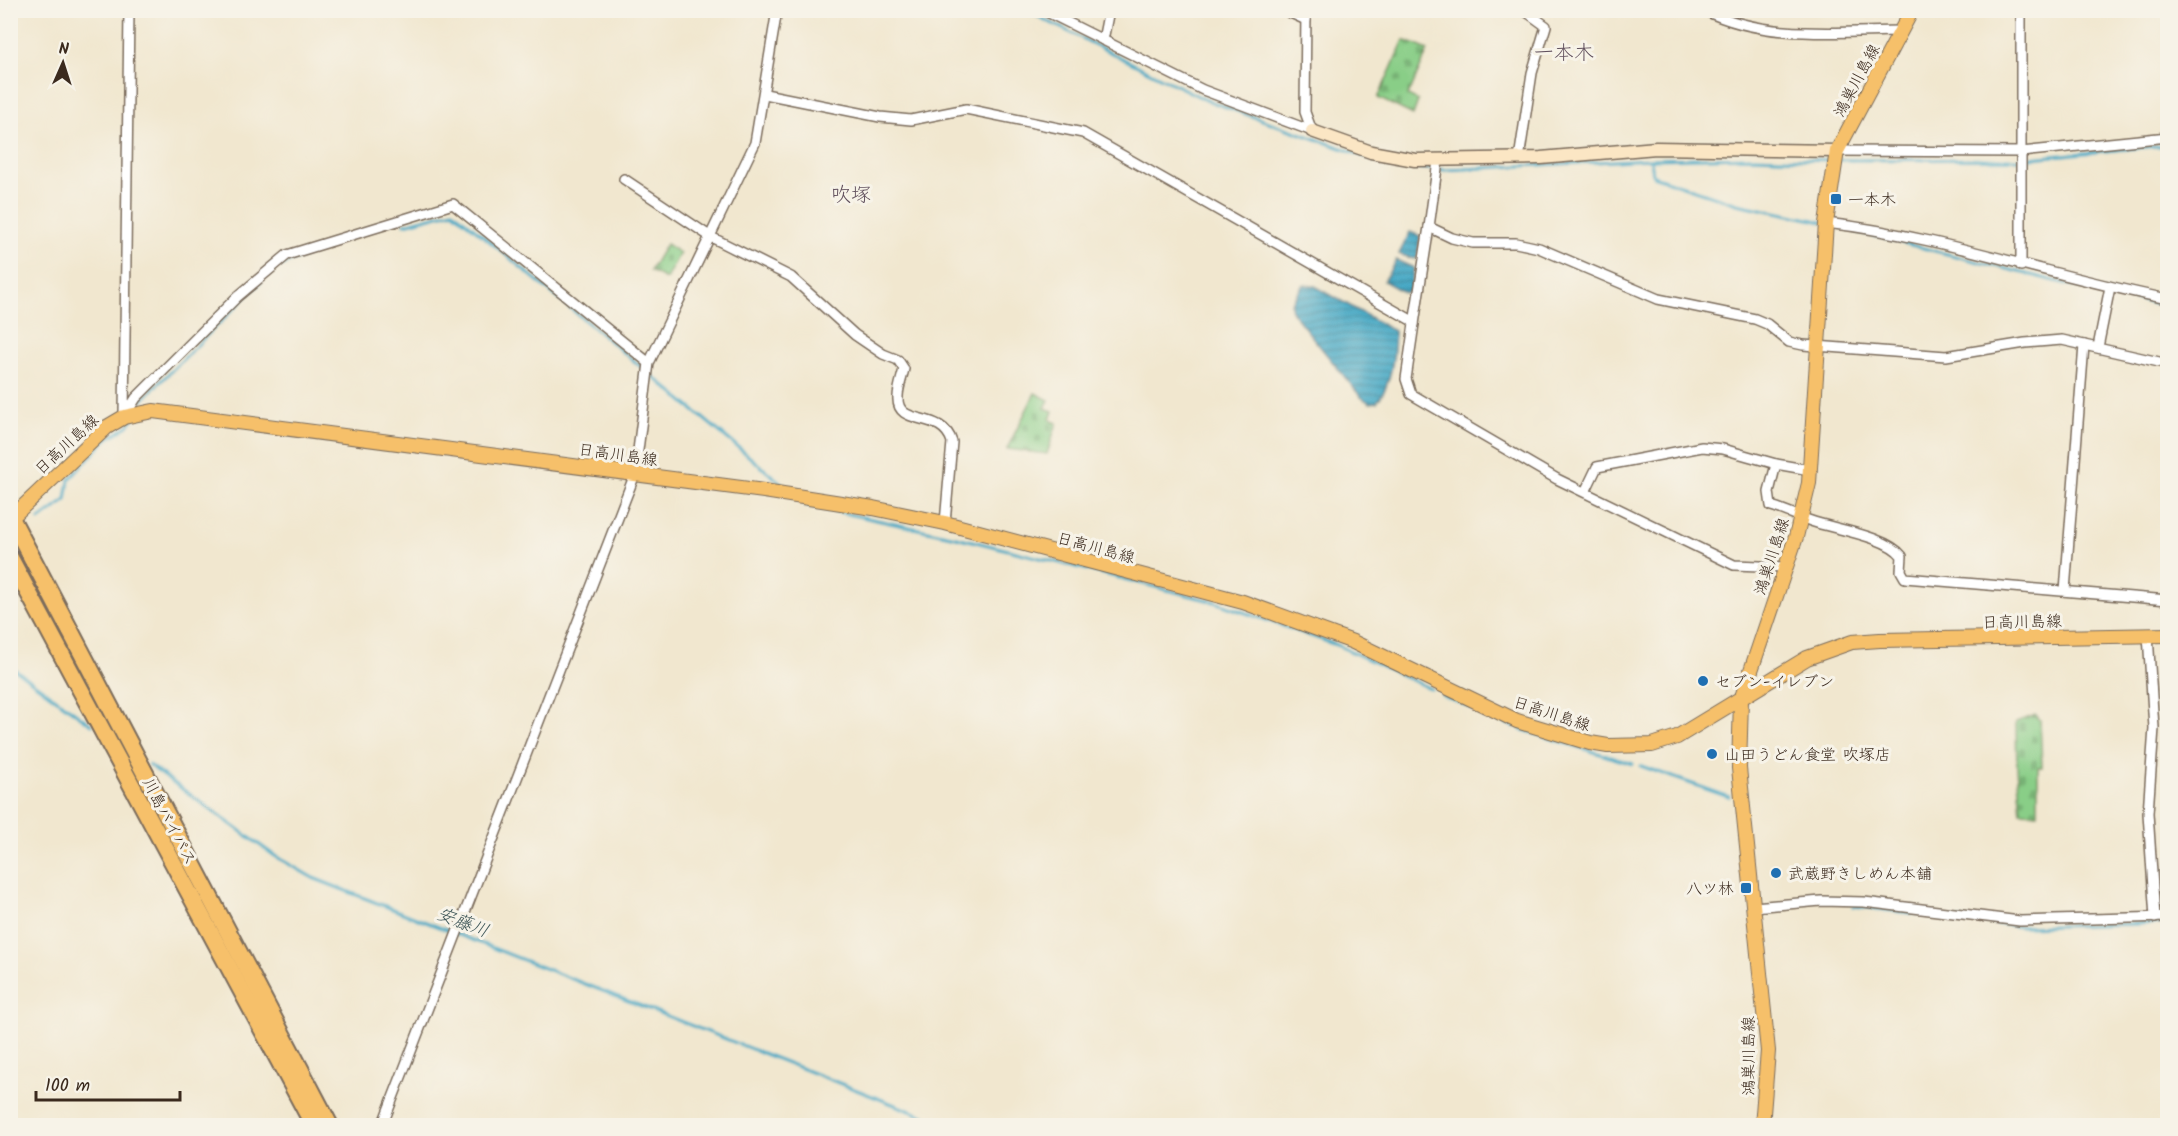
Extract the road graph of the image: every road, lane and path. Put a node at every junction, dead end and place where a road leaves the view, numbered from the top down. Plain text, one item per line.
1 (129, 10) edge
2 (777, 10) edge
3 (1043, 10) edge
4 (1109, 10) edge
5 (1284, 10) edge
6 (1524, 10) edge
7 (1704, 10) edge
8 (1912, 10) edge
9 (2021, 10) edge
10 (1306, 15) edge
11 (1900, 32) junction
12 (1103, 40) junction
13 (765, 94) junction
14 (1312, 130) junction
15 (2168, 137) edge
16 (1837, 151) junction
17 (2021, 152) junction
18 (1519, 159) junction
19 (1438, 160) junction
20 (624, 179) dead end
21 (1826, 223) junction
22 (1429, 227) junction
23 (711, 237) junction
24 (2021, 266) junction
25 (2110, 287) junction
26 (2168, 299) edge
27 (1414, 324) junction
28 (1819, 345) junction
29 (2084, 345) junction
30 (2098, 347) junction
31 (648, 363) junction
32 (2168, 364) edge
33 (124, 417) junction
34 (1776, 464) junction
35 (1810, 470) junction
36 (635, 474) junction
37 (1585, 492) junction
38 (1802, 516) junction
39 (11, 518) edge
40 (945, 524) junction
41 (10, 558) edge
42 (1786, 567) junction
43 (2065, 591) junction
44 (2168, 600) edge
45 (2148, 635) junction
46 (2168, 635) edge
47 (1741, 700) junction
48 (1754, 908) junction
49 (2168, 917) edge
50 (2155, 918) junction
51 (314, 1125) edge
52 (330, 1125) edge
53 (382, 1125) edge
54 (1762, 1125) edge

1 - 33 street
2 - 13 street
3 - 12 street
4 - 12 street
5 - 10 street
6 - 18 street
7 - 11 street
8 - 11 main road, 鴻巣川島線
9 - 17 street
10 - 14 street
11 - 16 main road, 鴻巣川島線
12 - 14 street
13 - 23 street
13 - 27 street
14 - 19 street
15 - 17 street
16 - 17 street
16 - 18 street
16 - 21 main road, 鴻巣川島線
17 - 24 street
18 - 19 street
19 - 22 street
20 - 23 street
21 - 24 street
21 - 28 main road, 鴻巣川島線
22 - 27 street
22 - 28 street
23 - 31 street
23 - 40 street
24 - 25 street
25 - 26 street
25 - 30 street
27 - 37 street
28 - 29 street
28 - 35 main road, 鴻巣川島線
29 - 30 street
29 - 43 street
30 - 32 street
31 - 33 street
31 - 36 street
33 - 36 main road, 日高川島線
33 - 39 main road, 日高川島線
34 - 35 street
34 - 37 street
34 - 38 street
35 - 38 main road, 鴻巣川島線
36 - 40 main road, 日高川島線
36 - 53 street
37 - 42 street
38 - 42 main road, 鴻巣川島線
38 - 43 street
39 - 52 highway, 川島バイパス
40 - 47 main road, 日高川島線
41 - 51 highway, 川島バイパス
42 - 47 main road, 鴻巣川島線
43 - 44 street
45 - 46 main road, 日高川島線
45 - 47 main road, 日高川島線
45 - 50 street
47 - 48 main road, 鴻巣川島線
48 - 50 street
48 - 54 main road, 鴻巣川島線
49 - 50 street

